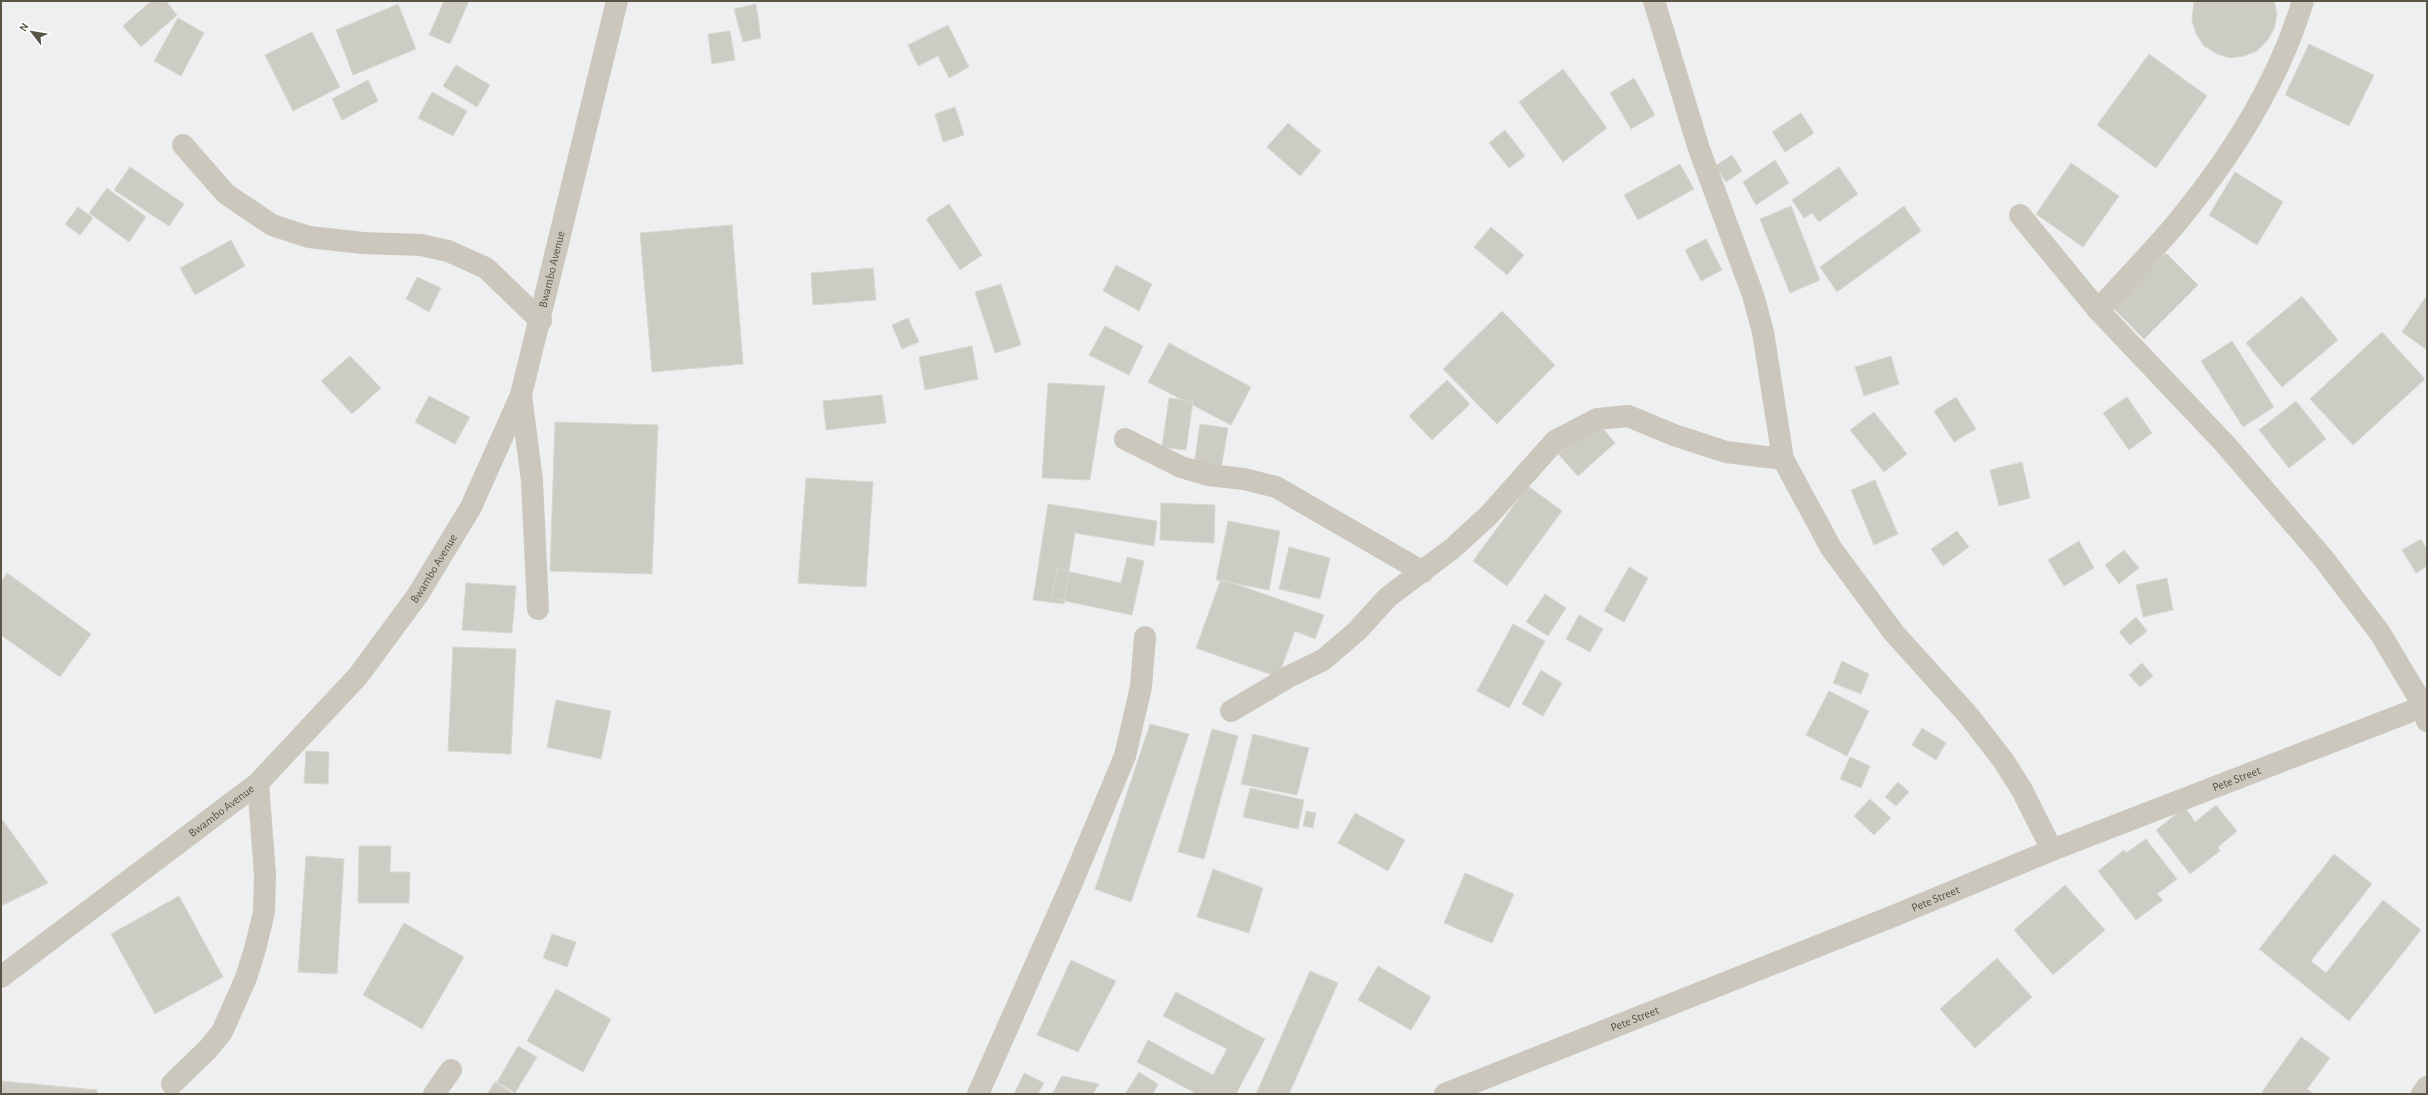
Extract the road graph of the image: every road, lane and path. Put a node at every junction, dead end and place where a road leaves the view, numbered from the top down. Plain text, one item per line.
1 (617, 1) edge
2 (1654, 1) edge
3 (2303, 1) edge
4 (183, 145) dead end
5 (2020, 215) dead end
6 (2098, 310) junction
7 (541, 320) junction
8 (521, 395) junction
9 (1125, 439) dead end
10 (1783, 459) junction
11 (1423, 572) junction
12 (538, 609) dead end
13 (1145, 637) dead end
14 (1231, 711) dead end
15 (2426, 711) edge
16 (258, 782) junction
17 (2052, 850) junction
18 (1, 977) edge
19 (451, 1070) dead end
20 (172, 1084) dead end
21 (2427, 1087) edge
22 (434, 1094) edge
23 (978, 1094) edge
24 (1445, 1094) edge
25 (2422, 1094) edge

1 - 7 street, Bwambo Avenue
2 - 10 street
3 - 6 street
4 - 7 street
5 - 6 street
6 - 15 street
7 - 8 street, Bwambo Avenue
8 - 12 street
8 - 16 street, Bwambo Avenue
9 - 11 street
10 - 11 street
10 - 17 street
11 - 14 street
13 - 23 street
15 - 17 street, Pete Street
16 - 18 street, Bwambo Avenue
16 - 20 street
17 - 24 street, Pete Street
19 - 22 street
21 - 25 street

